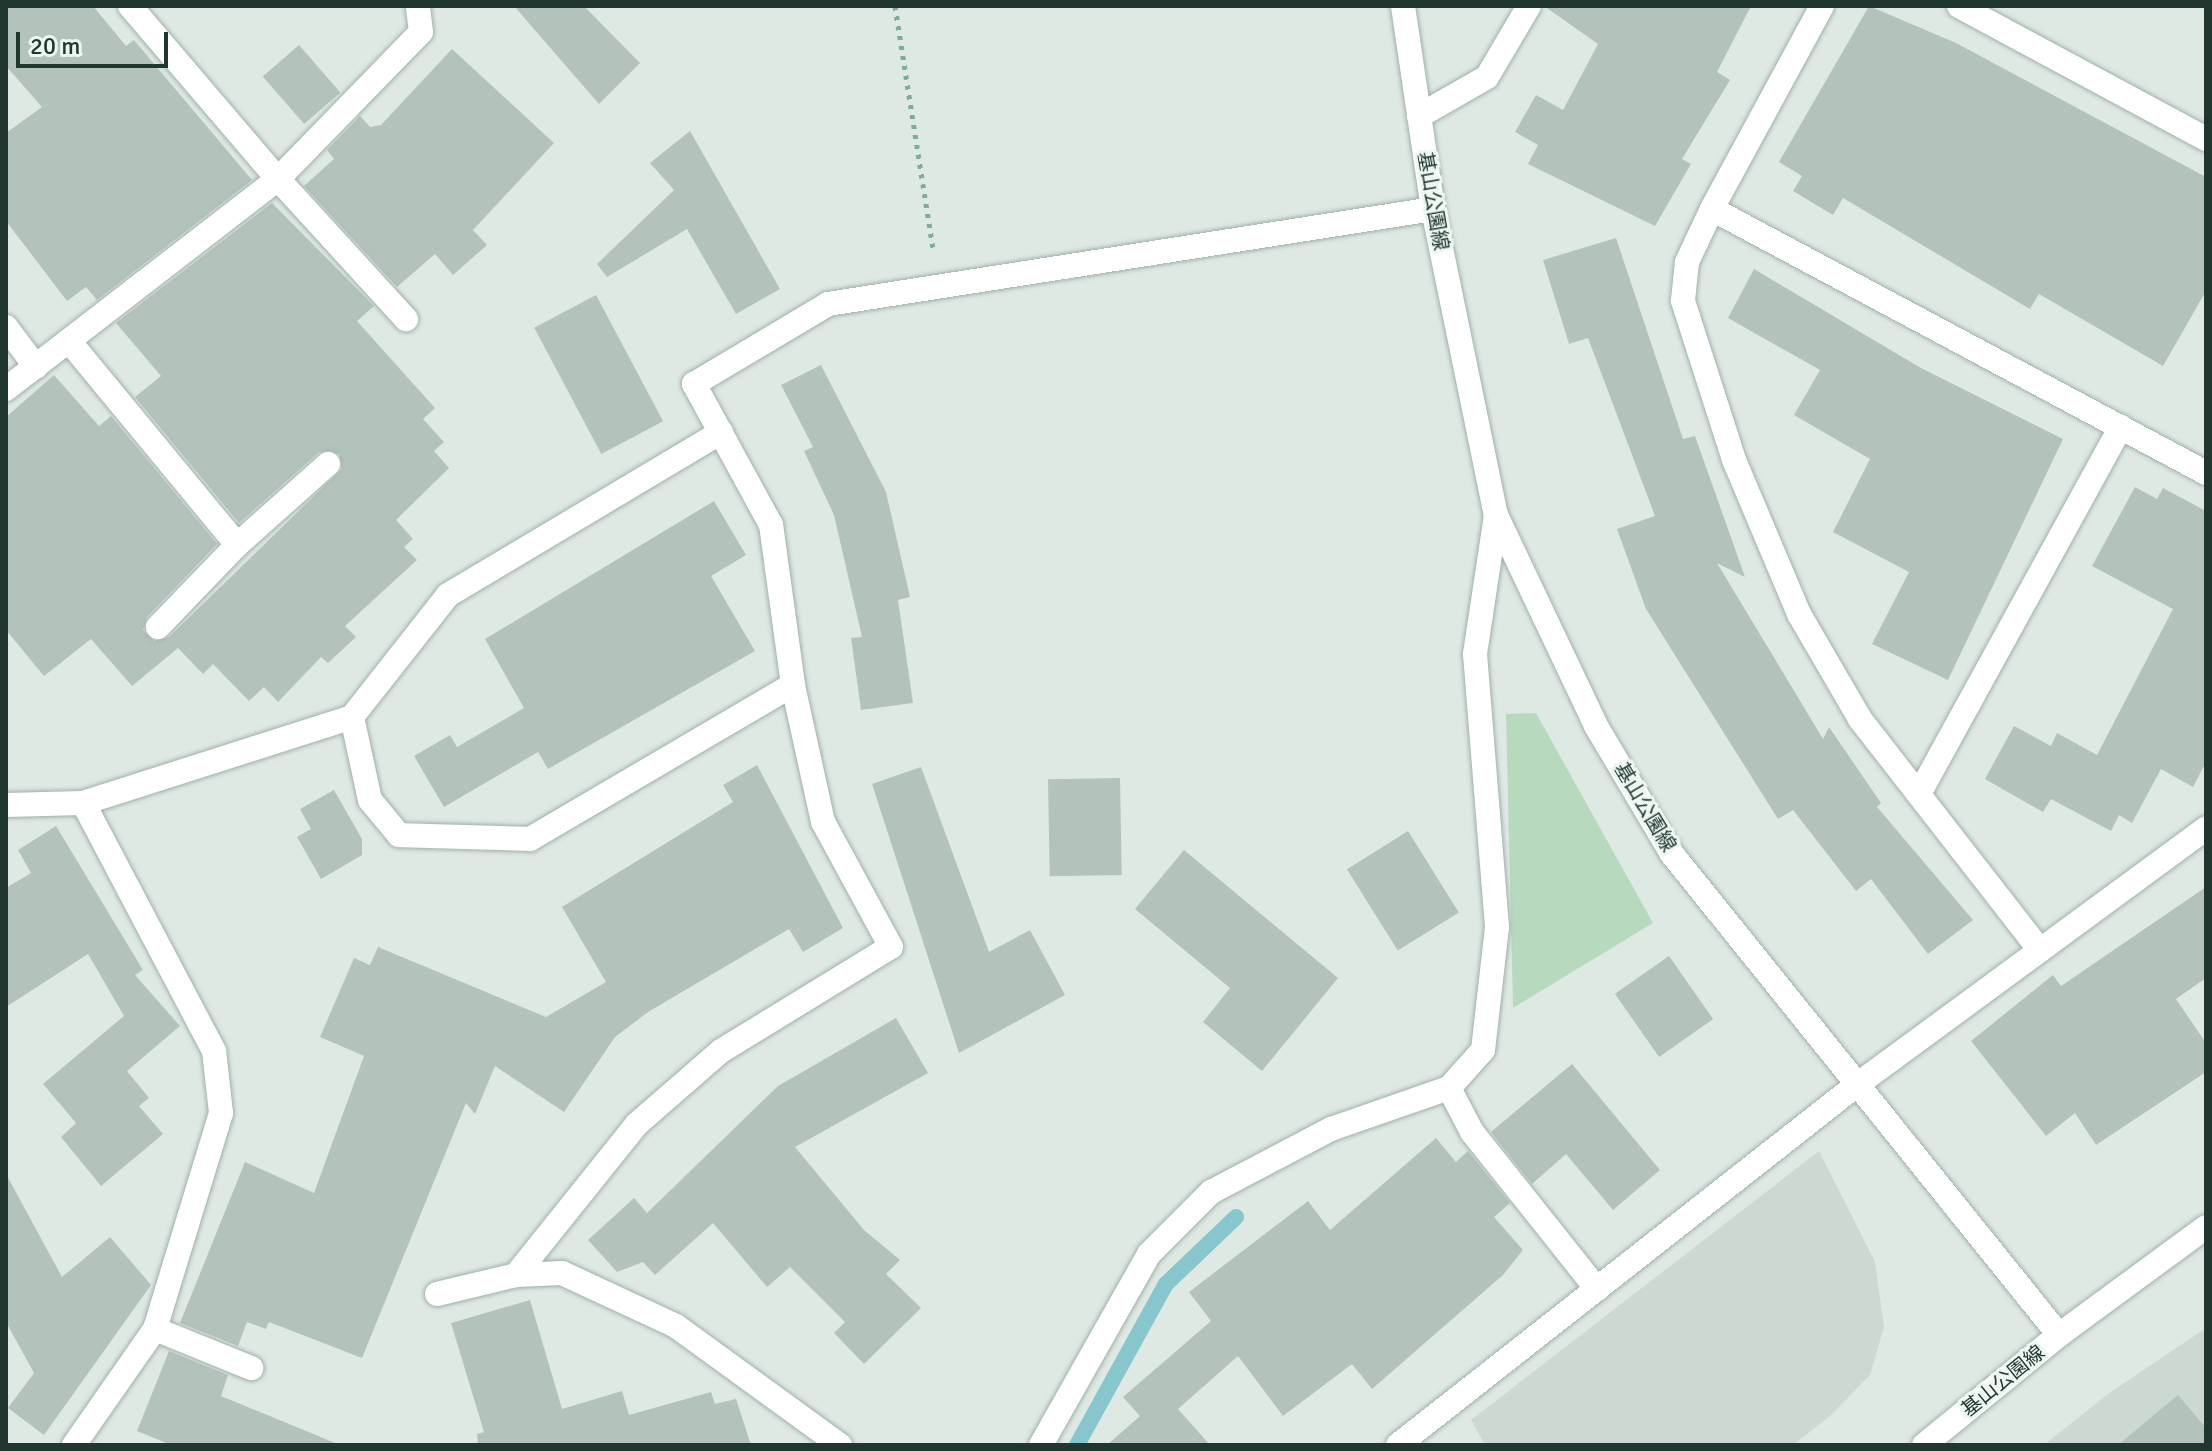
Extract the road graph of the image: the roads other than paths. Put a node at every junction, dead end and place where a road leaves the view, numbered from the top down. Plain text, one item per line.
1 (130, 6) edge
2 (418, 6) edge
3 (1403, 6) edge
4 (1529, 6) edge
5 (1822, 6) edge
6 (1959, 6) edge
7 (1419, 116) junction
8 (2206, 139) edge
9 (278, 179) junction
10 (1433, 209) junction
11 (1712, 209) junction
12 (406, 319) dead end
13 (6, 327) edge
14 (69, 341) junction
15 (36, 367) junction
16 (6, 389) edge
17 (2121, 427) junction
18 (721, 432) junction
19 (328, 464) dead end
20 (2206, 473) edge
21 (1496, 515) junction
22 (237, 545) junction
23 (158, 627) dead end
24 (793, 685) junction
25 (352, 717) junction
26 (1919, 794) junction
27 (83, 803) junction
28 (6, 805) edge
29 (2206, 828) edge
30 (2040, 950) junction
31 (1854, 1087) junction
32 (1449, 1088) junction
33 (2206, 1227) edge
34 (516, 1275) junction
35 (1597, 1289) junction
36 (437, 1294) dead end
37 (155, 1329) junction
38 (2059, 1335) junction
39 (251, 1368) dead end
40 (74, 1445) edge
41 (840, 1445) edge
42 (1041, 1445) edge
43 (1398, 1445) edge
44 (1924, 1445) edge

1 - 9 street
2 - 9 street
3 - 7 street, 基山公園線
4 - 7 street
5 - 11 street
6 - 8 street
7 - 10 street, 基山公園線
9 - 12 street
9 - 14 street
10 - 18 street
10 - 21 street, 基山公園線
11 - 17 street
11 - 26 street
13 - 15 street
14 - 15 street
14 - 22 street
15 - 16 street
17 - 20 street
17 - 26 street
18 - 24 street
18 - 25 street
19 - 22 street
21 - 31 street, 基山公園線
21 - 32 street
22 - 23 street
24 - 25 street
24 - 34 street
25 - 27 street
26 - 30 street
27 - 28 street
27 - 37 street
29 - 30 street
30 - 31 street
31 - 35 street
31 - 38 street, 基山公園線
32 - 35 street
32 - 42 street
33 - 38 street
34 - 36 street
34 - 41 street
35 - 43 street
37 - 39 street
37 - 40 street
38 - 44 street, 基山公園線

